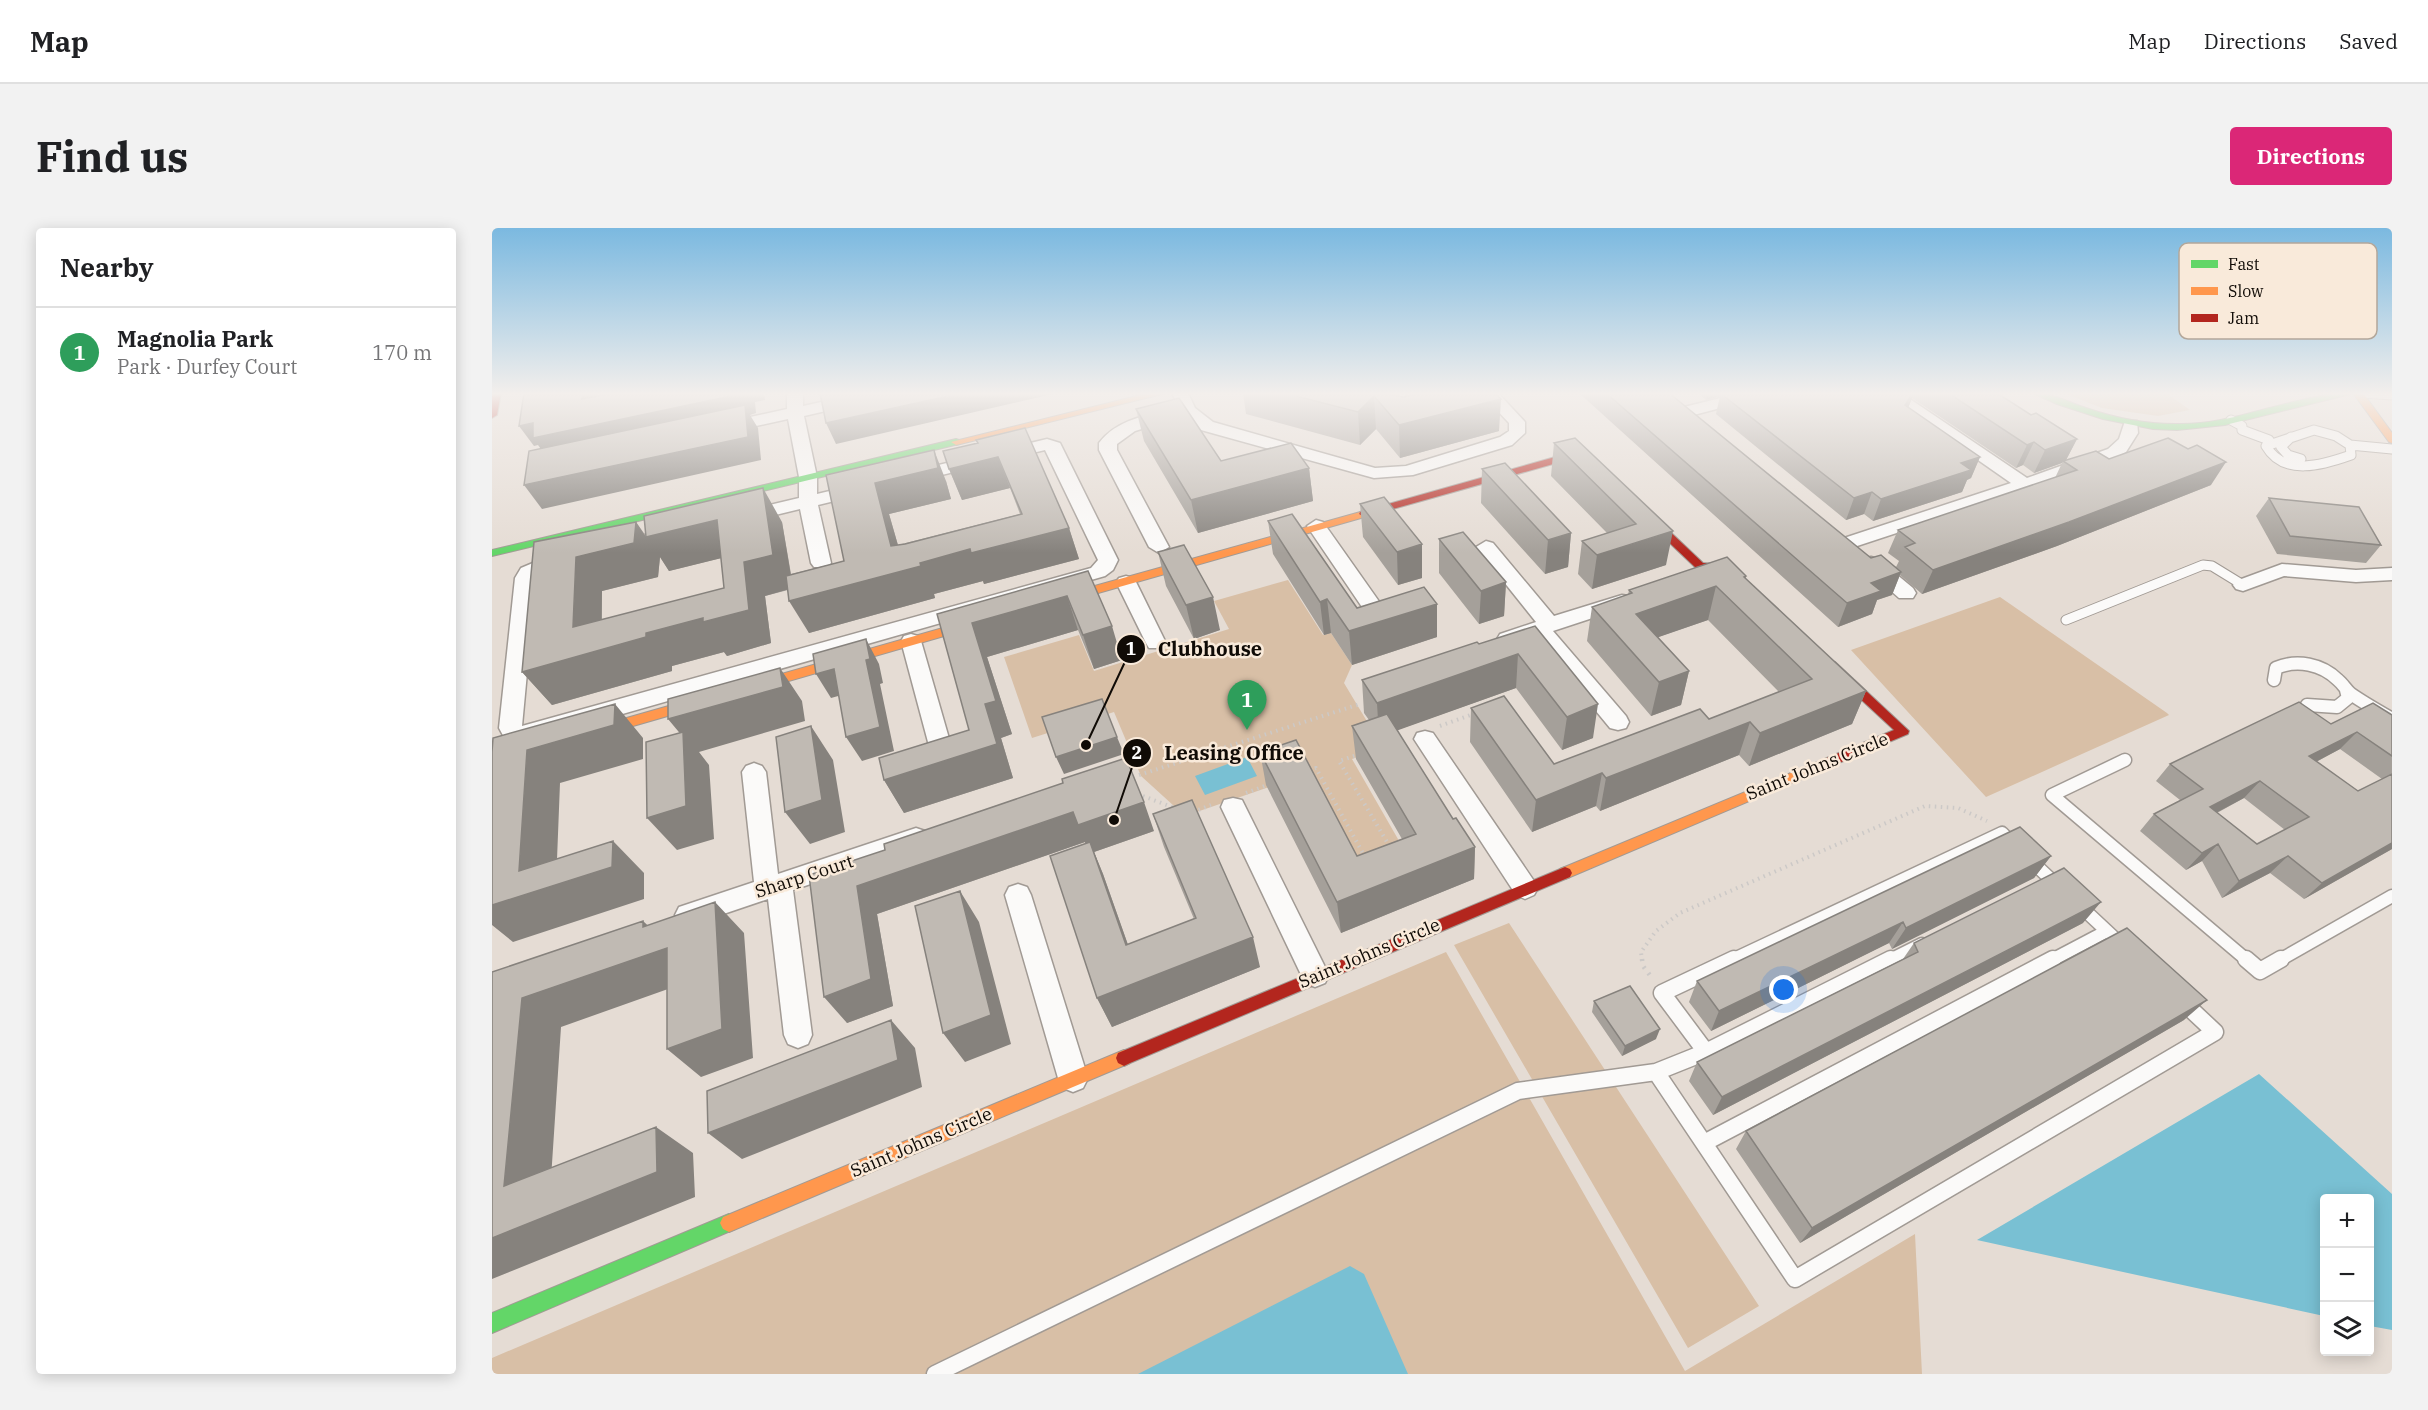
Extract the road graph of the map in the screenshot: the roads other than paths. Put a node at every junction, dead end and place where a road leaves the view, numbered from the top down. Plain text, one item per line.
1 (802, 446) edge
2 (936, 446) edge
3 (1037, 446) edge
4 (1053, 446) edge
5 (1108, 446) edge
6 (1280, 446) edge
7 (1488, 446) edge
8 (1968, 446) edge
9 (2123, 446) edge
10 (2266, 446) edge
11 (2281, 446) edge
12 (2351, 447) junction
13 (2392, 449) edge
14 (808, 477) junction
15 (1606, 478) edge
16 (2025, 485) junction
17 (808, 501) junction
18 (1632, 502) edge
19 (1316, 526) junction
20 (1831, 529) edge
21 (1848, 543) junction
22 (1159, 547) dead end
23 (1486, 547) dead end
24 (492, 553) edge
25 (821, 563) dead end
26 (1724, 567) junction
27 (2392, 574) edge
28 (1126, 582) junction
29 (1681, 582) edge
30 (2243, 585) joint
31 (1750, 591) edge
32 (1906, 593) dead end
33 (1637, 596) edge
34 (1371, 605) edge
35 (1035, 606) edge
36 (1002, 616) edge
37 (2066, 620) dead end
38 (1545, 627) junction
39 (911, 641) junction
40 (1156, 644) dead end
41 (1486, 646) edge
42 (1818, 653) edge
43 (2274, 680) dead end
44 (2346, 690) junction
45 (2307, 705) edge
46 (2392, 719) edge
47 (1618, 722) dead end
48 (1427, 734) road end
49 (570, 739) edge
50 (939, 742) edge
51 (2125, 760) dead end
52 (754, 772) dead end
53 (1230, 802) road end
54 (936, 831) edge
55 (773, 886) junction
56 (1525, 888) junction
57 (1018, 894) dead end
58 (2392, 896) edge
59 (668, 921) edge
60 (2107, 931) junction
61 (1936, 937) edge
62 (2132, 954) edge
63 (1315, 975) junction
64 (2173, 993) edge
65 (798, 1035) dead end
66 (1706, 1052) junction
67 (1656, 1072) junction
68 (1073, 1078) junction
69 (1704, 1143) junction
70 (492, 1323) edge
71 (935, 1374) edge

1 - 14 street
2 - 14 street
3 - 17 street
4 - 17 street
5 - 22 street
6 - 7 street
8 - 16 street
9 - 16 street
10 - 12 lane
11 - 12 lane
12 - 13 lane
14 - 17 street
14 - 24 street
15 - 19 street
16 - 21 street
17 - 25 street
18 - 26 street
19 - 28 street
19 - 34 street
20 - 21 street
21 - 32 street
23 - 38 street
26 - 29 street
26 - 31 street
27 - 30 street
28 - 35 street
28 - 40 street
30 - 37 lane
33 - 38 street
36 - 39 street
38 - 41 street
38 - 47 street
39 - 49 street
39 - 50 street
42 - 56 street, Saint Johns Circle
43 - 44 lane
44 - 45 lane
44 - 46 lane
48 - 56 street
51 - 58 lane
52 - 55 street
53 - 63 street
54 - 55 street, Sharp Court
55 - 59 street, Sharp Court
55 - 65 street
56 - 63 street, Saint Johns Circle
57 - 68 street
60 - 62 lane
60 - 66 lane
60 - 69 lane
61 - 66 lane
63 - 68 street, Saint Johns Circle
64 - 69 lane
66 - 67 lane
67 - 69 lane
67 - 71 lane
68 - 70 street, Saint Johns Circle

